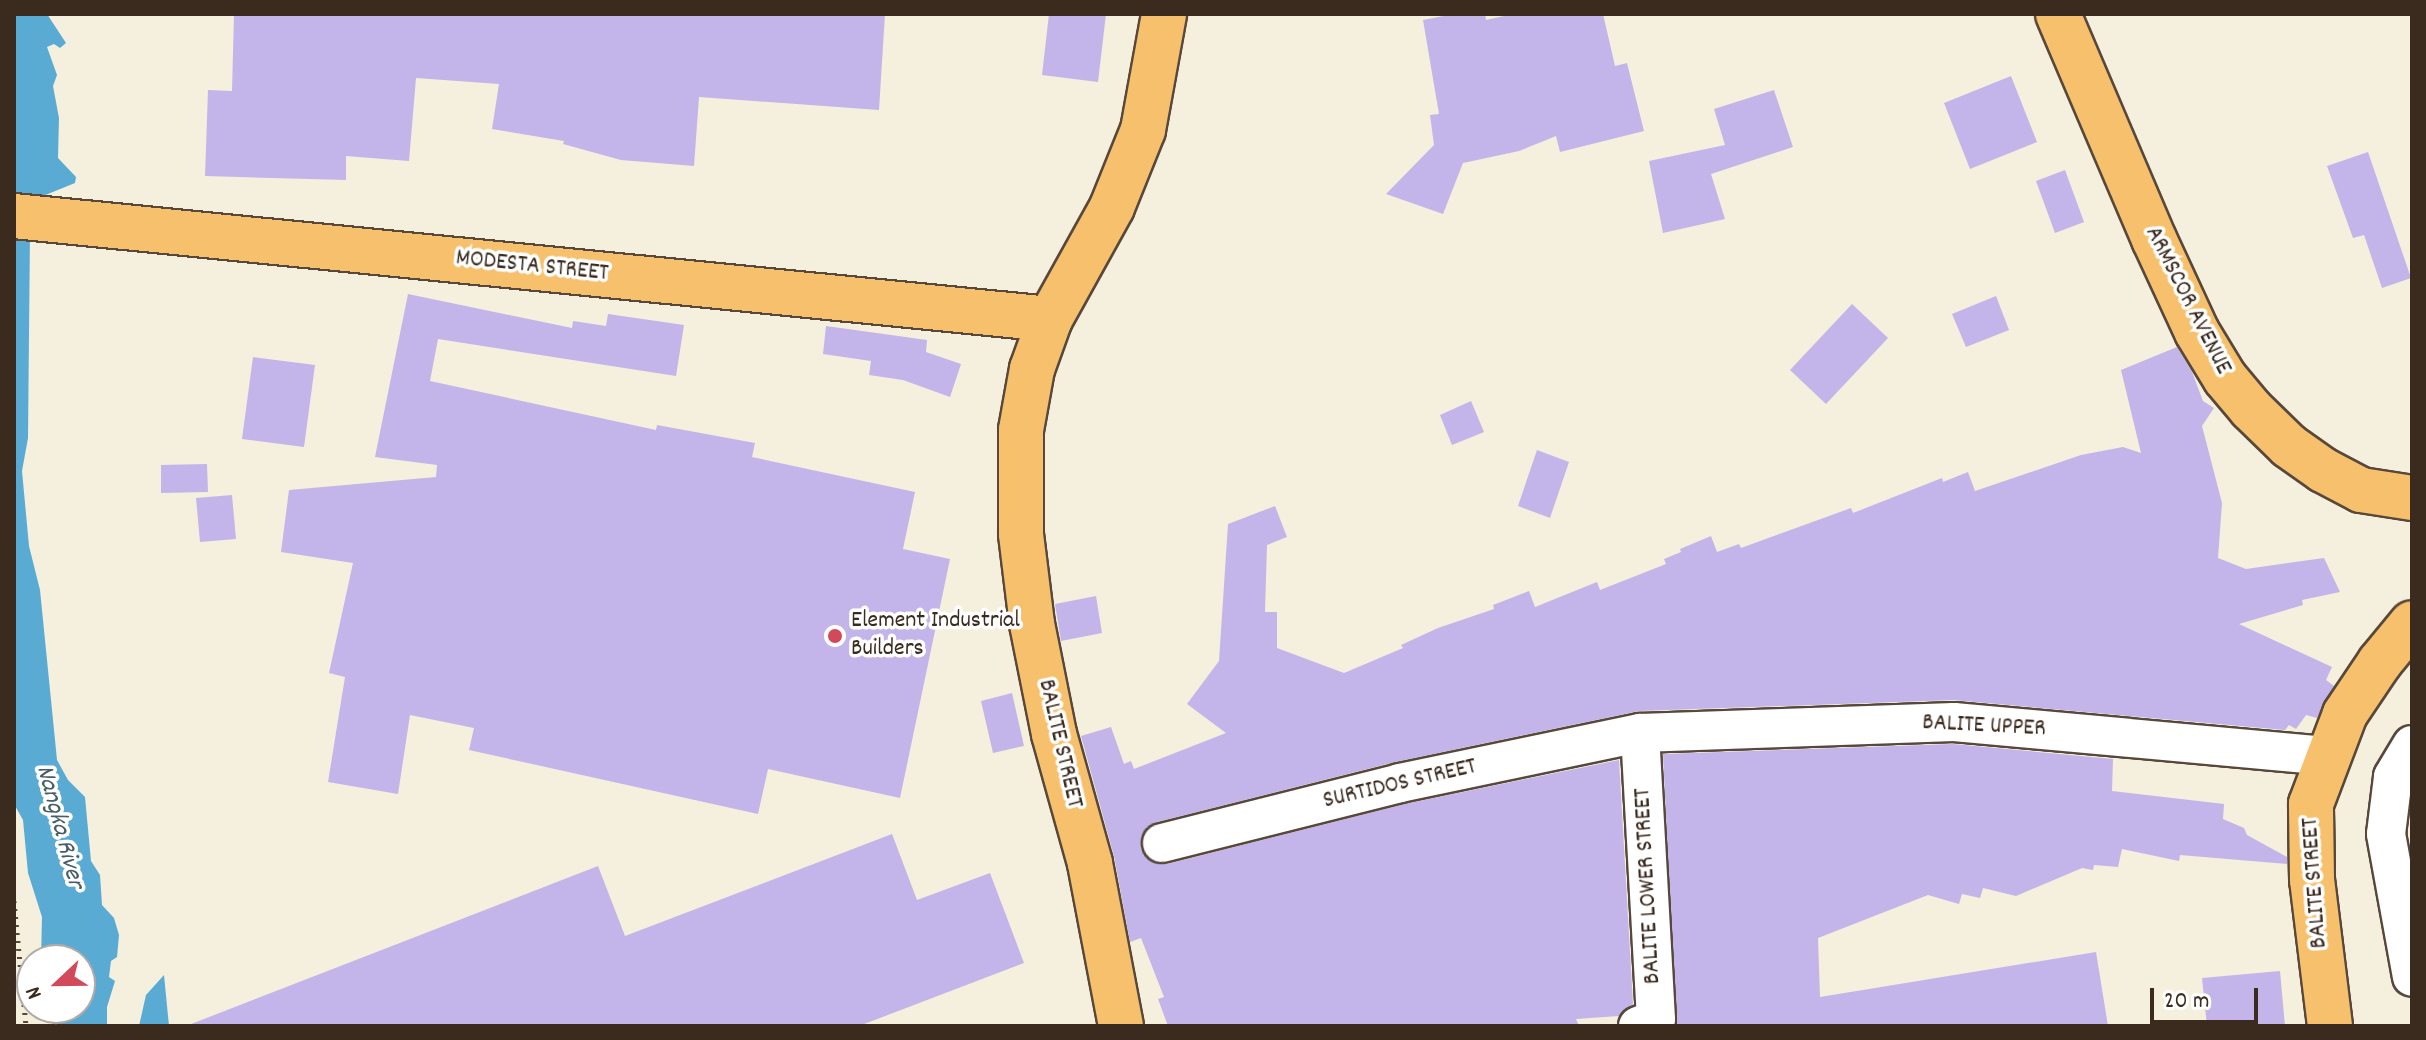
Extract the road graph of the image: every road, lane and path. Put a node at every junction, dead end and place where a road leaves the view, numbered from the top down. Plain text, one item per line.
1 (1164, 14) edge
2 (2058, 14) edge
3 (14, 216) edge
4 (1050, 319) junction
5 (2412, 498) edge
6 (2412, 623) edge
7 (1640, 733) junction
8 (2412, 745) edge
9 (2328, 756) junction
10 (1162, 843) dead end
11 (14, 901) edge
12 (2412, 977) edge
13 (26, 1026) edge
14 (1121, 1026) edge
15 (1638, 1026) edge
16 (2330, 1026) edge

1 - 4 main road
2 - 5 main road, ARMSCOR AVENUE
3 - 4 main road, MODESTA STREET
4 - 14 main road, BALITE STREET
6 - 9 main road, BALITE STREET
7 - 9 street, BALITE UPPER
7 - 10 street, SURTIDOS STREET
7 - 15 street, BALITE LOWER STREET
8 - 12 street
9 - 16 main road, BALITE STREET
11 - 13 path

